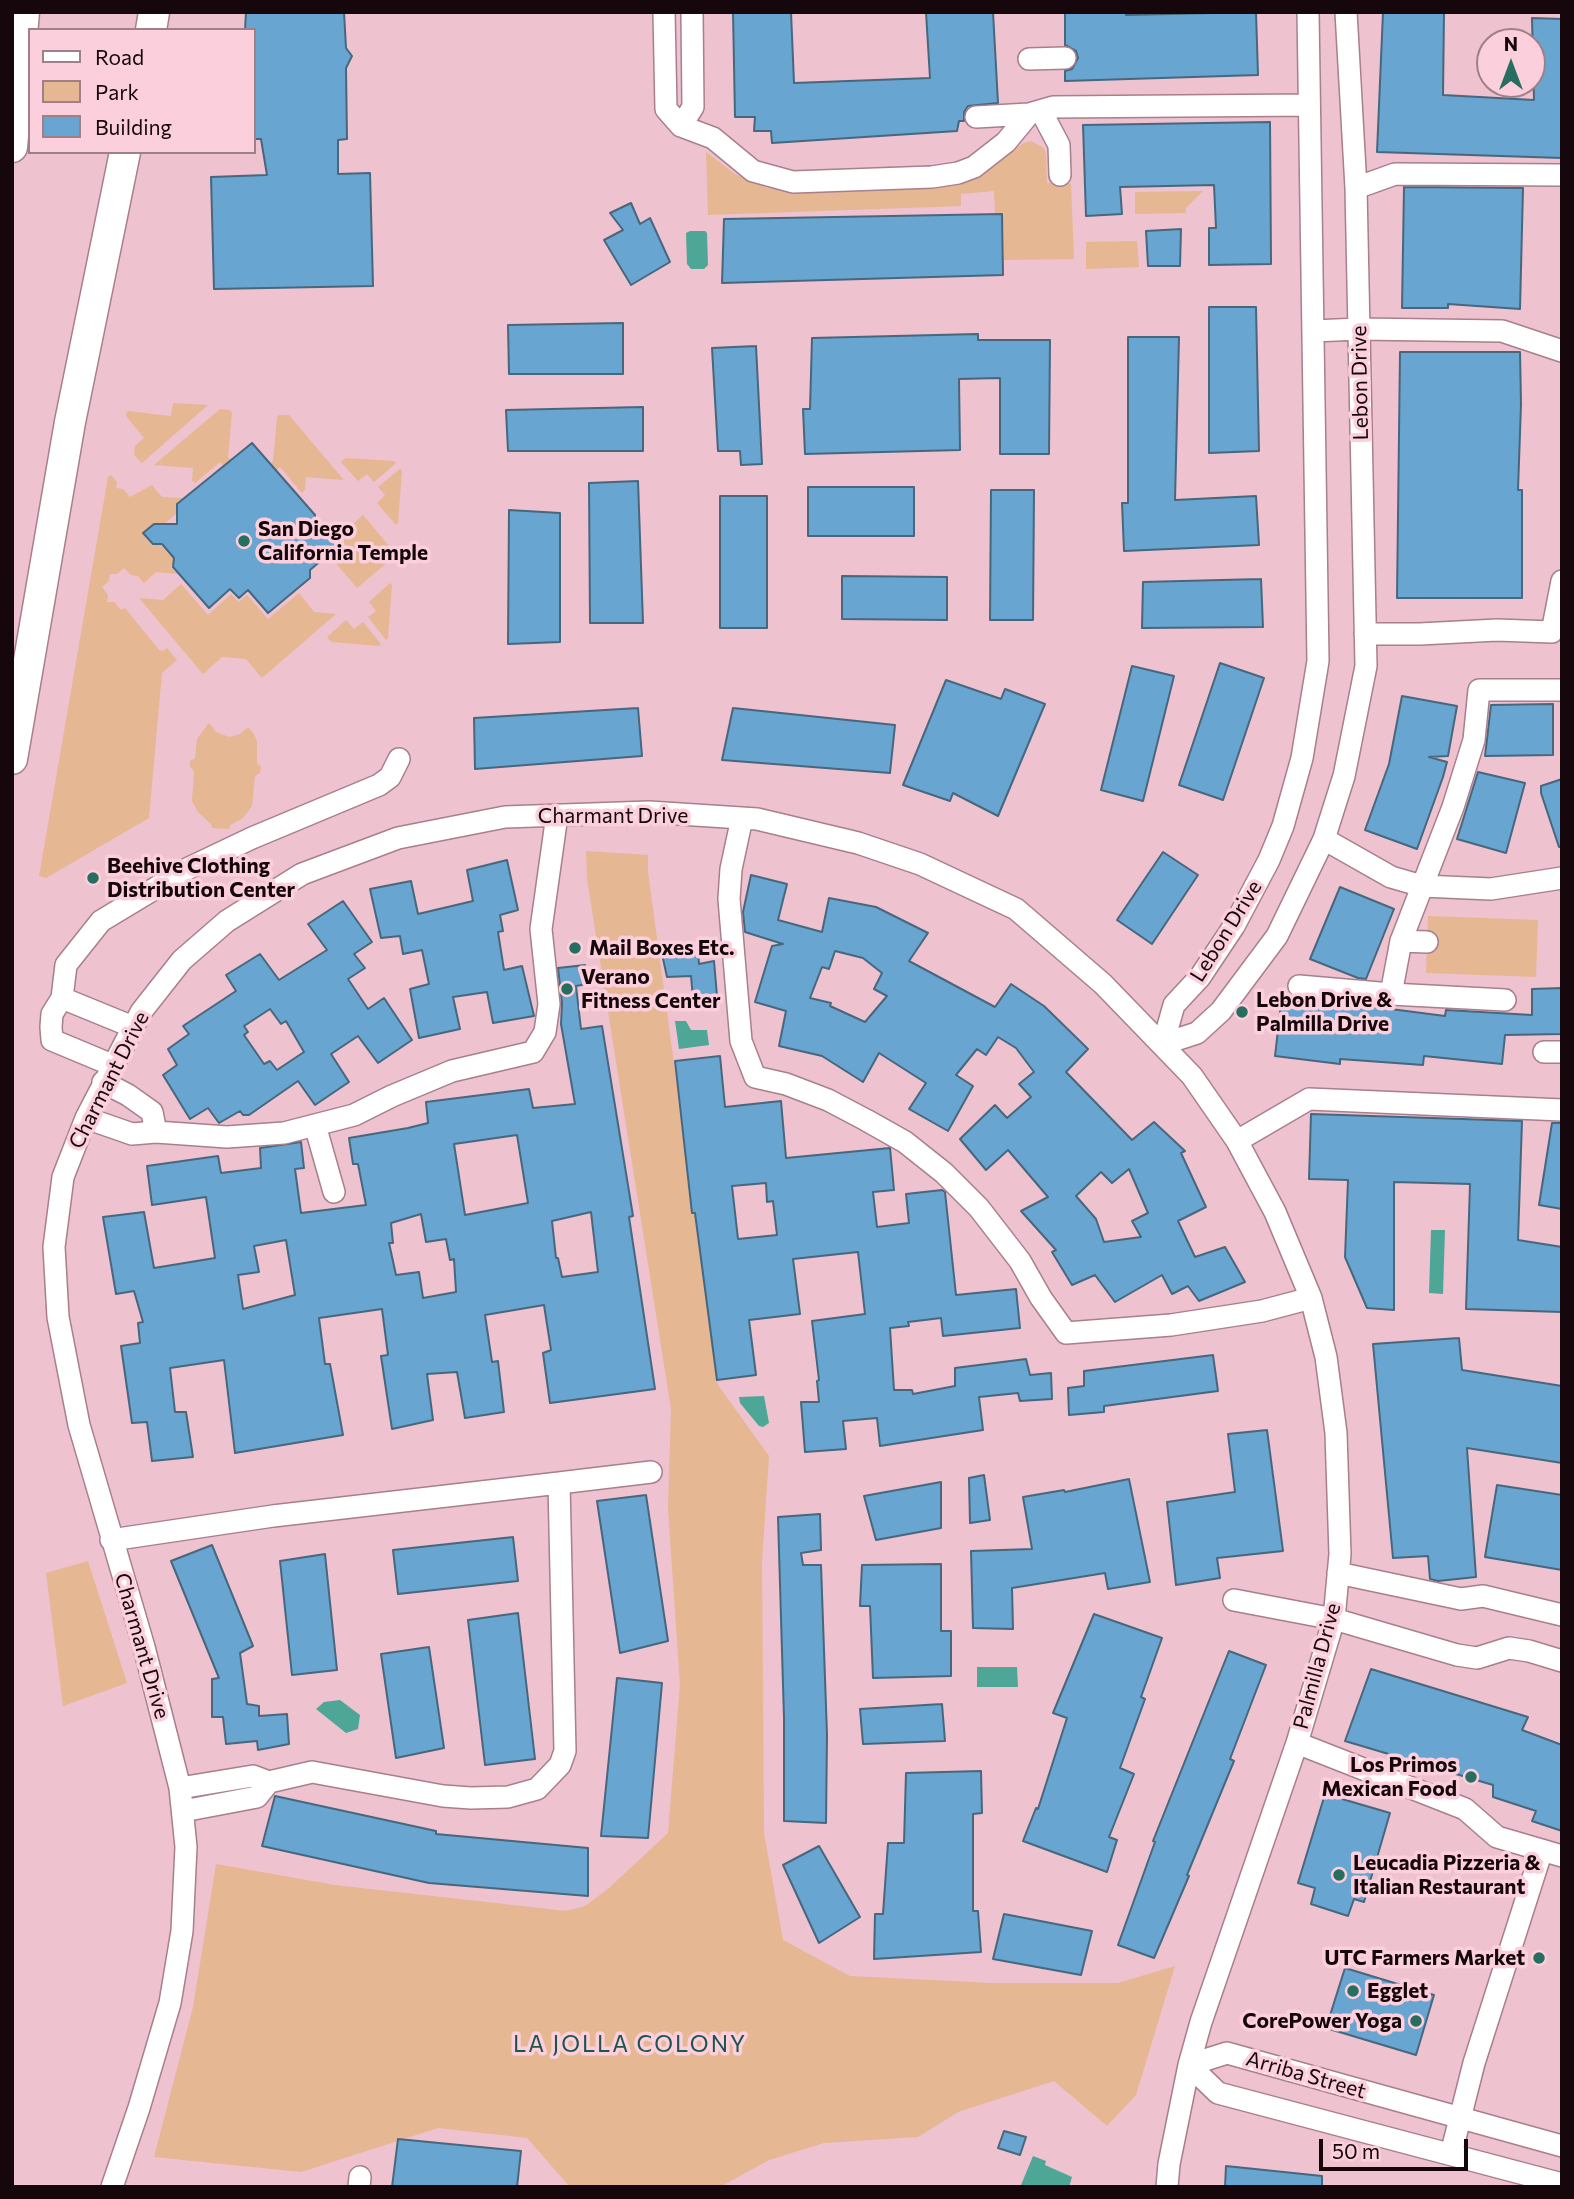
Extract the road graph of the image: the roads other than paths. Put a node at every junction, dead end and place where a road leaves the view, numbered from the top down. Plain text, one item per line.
1 (24, 12) edge
2 (664, 12) edge
3 (692, 12) edge
4 (1308, 12) edge
5 (1346, 12) edge
6 (1065, 58) dead end
7 (1029, 59) dead end
8 (1309, 105) junction
9 (1035, 113) junction
10 (976, 117) dead end
11 (681, 126) junction
12 (12, 148) edge
13 (125, 154) edge
14 (1060, 175) dead end
15 (1562, 175) edge
16 (1356, 188) junction
17 (1359, 329) junction
18 (1313, 331) junction
19 (1562, 351) edge
20 (1562, 581) edge
21 (1365, 634) junction
22 (1562, 690) edge
23 (399, 759) dead end
24 (12, 760) edge
25 (557, 815) junction
26 (742, 818) junction
27 (1324, 839) junction
28 (1562, 878) edge
29 (1422, 886) junction
30 (1401, 941) junction
31 (1427, 942) dead end
32 (1299, 986) dead end
33 (1391, 994) junction
34 (61, 998) junction
35 (1505, 1000) dead end
36 (133, 1027) junction
37 (1163, 1044) junction
38 (108, 1074) junction
39 (1562, 1110) edge
40 (86, 1118) junction
41 (315, 1125) junction
42 (156, 1132) junction
43 (1237, 1141) junction
44 (334, 1192) dead end
45 (1311, 1298) junction
46 (651, 1472) dead end
47 (559, 1483) junction
48 (111, 1539) junction
49 (1338, 1573) junction
50 (1234, 1600) dead end
51 (1562, 1615) edge
52 (1334, 1619) junction
53 (1562, 1661) edge
54 (1297, 1743) junction
55 (269, 1782) junction
56 (180, 1788) junction
57 (183, 1811) junction
58 (1552, 1853) edge
59 (1189, 2065) junction
60 (1460, 2119) junction
61 (1562, 2146) edge
62 (1451, 2154) junction
63 (1562, 2184) edge
64 (112, 2187) edge
65 (1167, 2187) edge

1 - 12 highway
2 - 11 street
3 - 11 street
4 - 8 street, Lebon Drive
5 - 16 street, Lebon Drive
6 - 7 street
8 - 9 street
8 - 18 street, Lebon Drive
9 - 10 street
9 - 11 street
9 - 14 street
13 - 24 highway
15 - 16 street
16 - 17 street, Lebon Drive
17 - 18 street
17 - 19 street
17 - 21 street, Lebon Drive
18 - 37 street, Lebon Drive
20 - 21 street
21 - 27 street, Lebon Drive
22 - 29 street
23 - 34 street
25 - 26 street, Charmant Drive
25 - 36 street, Charmant Drive
25 - 41 street
26 - 37 street, Charmant Drive
26 - 45 street
27 - 29 street
27 - 37 street, Lebon Drive
28 - 29 street
29 - 30 street
30 - 31 street
30 - 33 street
32 - 33 street
33 - 35 street
34 - 36 street
34 - 38 street
36 - 38 street, Charmant Drive
37 - 43 street, Palmilla Drive
38 - 40 street, Charmant Drive
38 - 42 street
39 - 43 street
40 - 42 street
40 - 48 street, Charmant Drive
41 - 42 street
41 - 44 street
43 - 45 street, Palmilla Drive
45 - 49 street, Palmilla Drive
46 - 47 street
47 - 48 street
47 - 55 street
48 - 56 street, Charmant Drive
49 - 51 street
49 - 52 street, Palmilla Drive
50 - 52 street
52 - 53 street
52 - 54 street, Palmilla Drive
54 - 58 street
54 - 59 street, Palmilla Drive
55 - 56 street
55 - 57 street
56 - 57 street, Charmant Drive
57 - 64 street, Charmant Drive
58 - 60 street
59 - 60 street, Arriba Street
59 - 62 street, Arriba Street
59 - 65 street, Palmilla Drive
60 - 61 street, Arriba Street
60 - 62 street
62 - 63 street, Arriba Street

